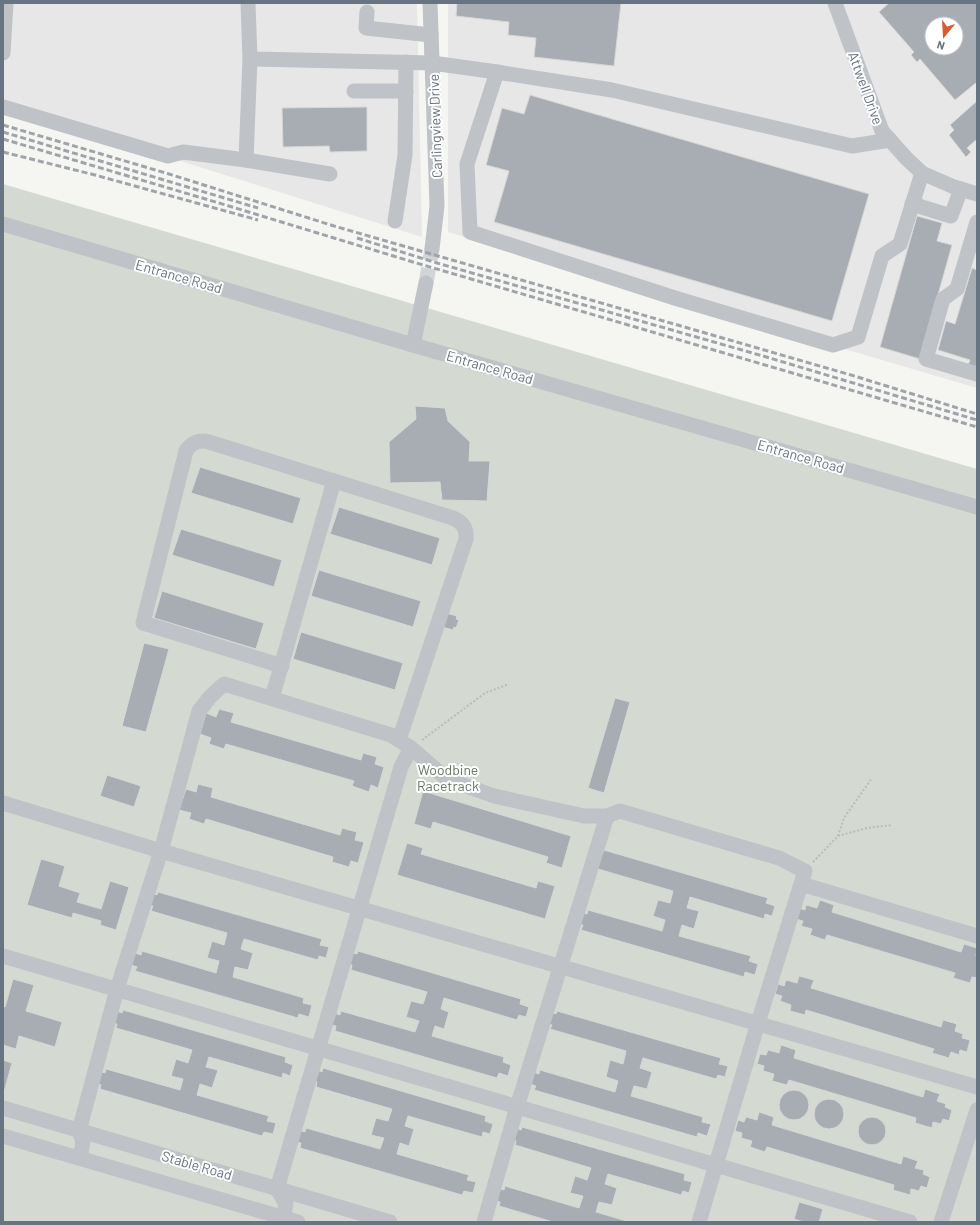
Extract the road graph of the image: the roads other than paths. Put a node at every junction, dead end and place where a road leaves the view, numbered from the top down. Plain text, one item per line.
1 (6, 3) edge
2 (248, 3) edge
3 (430, 3) edge
4 (835, 3) edge
5 (367, 12) dead end
6 (431, 35) junction
7 (3, 54) edge
8 (250, 59) junction
9 (406, 62) junction
10 (432, 63) junction
11 (497, 72) junction
12 (354, 91) dead end
13 (406, 91) junction
14 (3, 107) edge
15 (890, 140) junction
16 (246, 160) junction
17 (922, 173) junction
18 (330, 174) dead end
19 (961, 189) junction
20 (977, 194) edge
21 (912, 204) junction
22 (395, 221) dead end
23 (977, 222) edge
24 (3, 224) edge
25 (974, 241) edge
26 (432, 249) tunnel mouth
27 (426, 283) tunnel mouth
28 (413, 345) junction
29 (977, 374) edge
30 (334, 481) junction
31 (977, 507) edge
32 (282, 666) junction
33 (272, 698) junction
34 (399, 740) junction
35 (412, 748) junction
36 (3, 803) edge
37 (607, 816) junction
38 (161, 851) junction
39 (803, 878) junction
40 (359, 909) junction
41 (977, 936) edge
42 (3, 956) edge
43 (560, 967) junction
44 (117, 989) junction
45 (758, 1023) junction
46 (318, 1048) junction
47 (977, 1087) edge
48 (517, 1107) junction
49 (3, 1108) edge
50 (977, 1110) edge
51 (79, 1131) junction
52 (3, 1136) edge
53 (80, 1158) junction
54 (717, 1166) junction
55 (277, 1189) junction
56 (283, 1217) junction
57 (298, 1222) edge
58 (390, 1222) edge
59 (484, 1222) edge
60 (700, 1222) edge
61 (910, 1222) edge
62 (941, 1222) edge

1 - 7 street
2 - 8 street
3 - 6 street, Carlingview Drive
4 - 15 street, Attwell Drive
5 - 6 street
6 - 10 street, Carlingview Drive
8 - 9 street
8 - 16 street
9 - 10 street
9 - 13 street
10 - 11 street
10 - 26 street, Carlingview Drive
11 - 15 street
11 - 21 street
12 - 13 street
13 - 22 street
14 - 16 street
15 - 17 street, Attwell Drive
16 - 18 street
17 - 19 street, Attwell Drive
17 - 21 street
19 - 20 street, Attwell Drive
19 - 21 street
23 - 25 street
24 - 28 street, Entrance Road
25 - 29 street
27 - 28 street
28 - 31 street, Entrance Road
30 - 32 street
30 - 32 street
30 - 34 street
32 - 33 street
33 - 34 street
33 - 38 street
34 - 35 street
35 - 37 street
35 - 40 street
36 - 38 street
37 - 39 street
37 - 43 street
38 - 40 street
38 - 44 street
39 - 41 street
39 - 45 street
40 - 43 street
40 - 46 street
42 - 44 street
43 - 45 street
43 - 48 street
44 - 46 street
44 - 51 street
45 - 47 street
45 - 54 street
46 - 48 street
46 - 55 street
48 - 54 street
48 - 59 street
49 - 51 street, Stable Road
50 - 62 street
51 - 53 street
51 - 55 street, Stable Road
52 - 53 street
53 - 56 street
54 - 60 street
54 - 61 street
55 - 56 street
55 - 58 street, Stable Road
56 - 57 street

